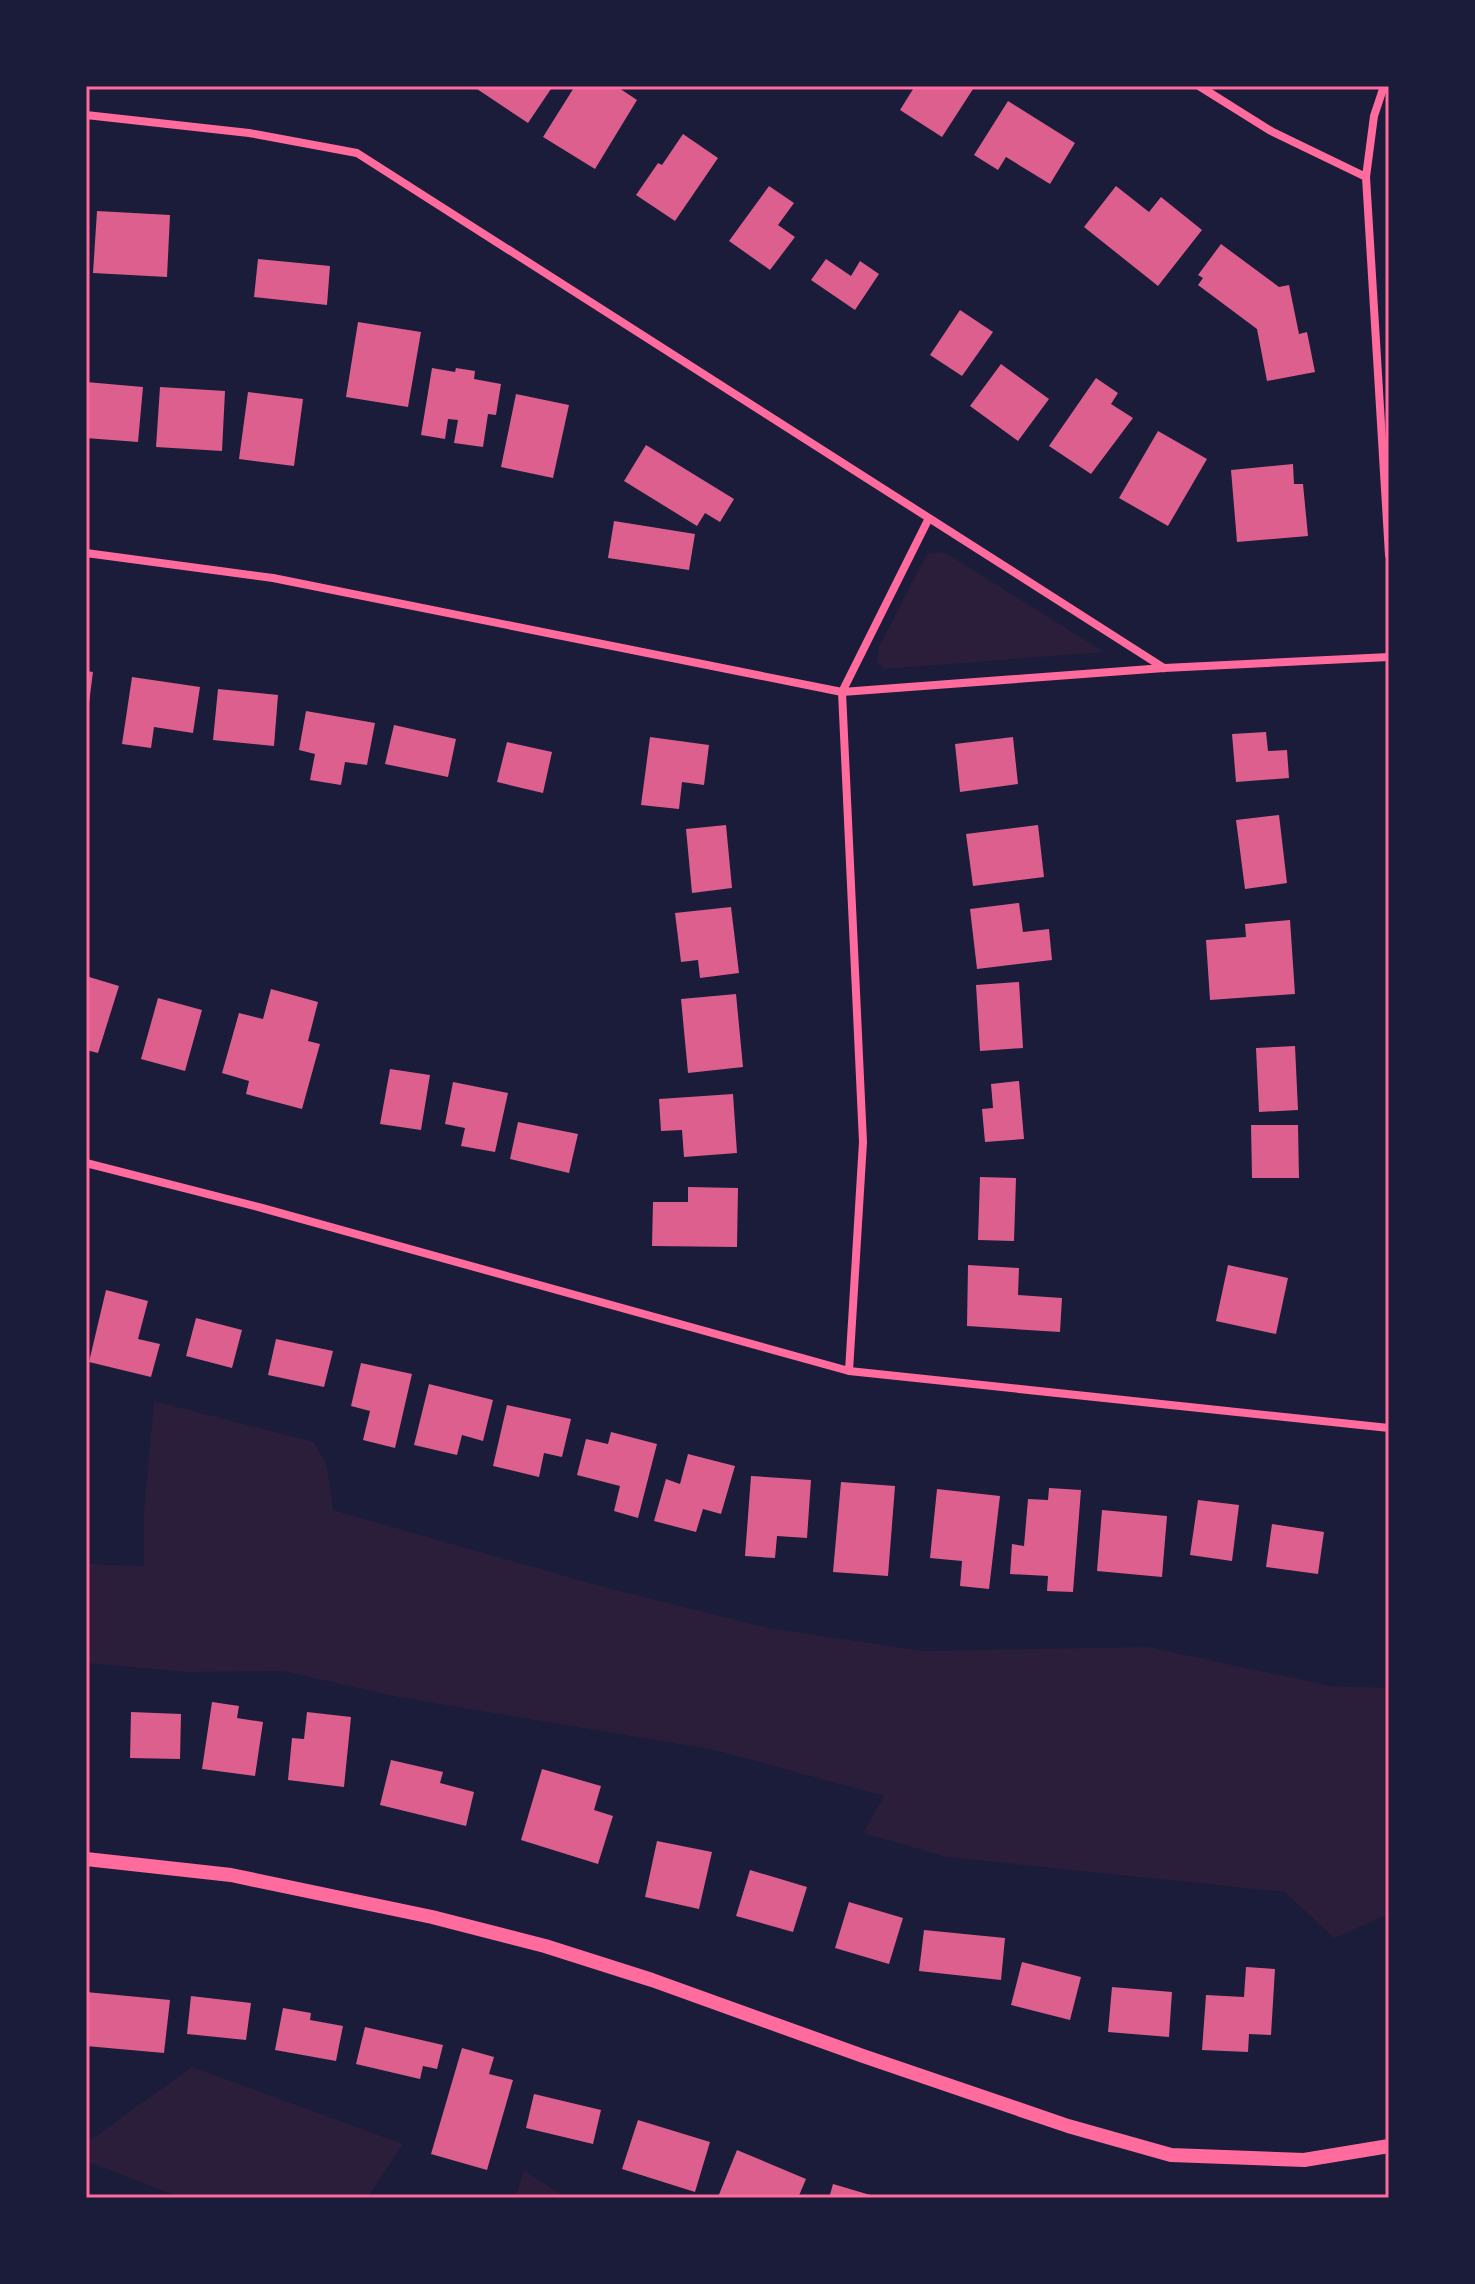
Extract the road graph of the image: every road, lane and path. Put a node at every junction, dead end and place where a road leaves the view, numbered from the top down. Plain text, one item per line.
1 (1199, 86) edge
2 (1384, 86) edge
3 (86, 115) edge
4 (1366, 177) junction
5 (929, 518) junction
6 (86, 553) edge
7 (1389, 555) edge
8 (1389, 657) edge
9 (1164, 668) junction
10 (842, 692) junction
11 (86, 1163) edge
12 (849, 1371) junction
13 (1389, 1428) edge
14 (86, 1859) edge
15 (1389, 2146) edge

1 - 4 street
2 - 4 street
3 - 5 street
4 - 7 street
5 - 9 street
5 - 10 street
6 - 10 street
8 - 9 street
9 - 10 street
10 - 12 street
11 - 12 street
12 - 13 street
14 - 15 street

